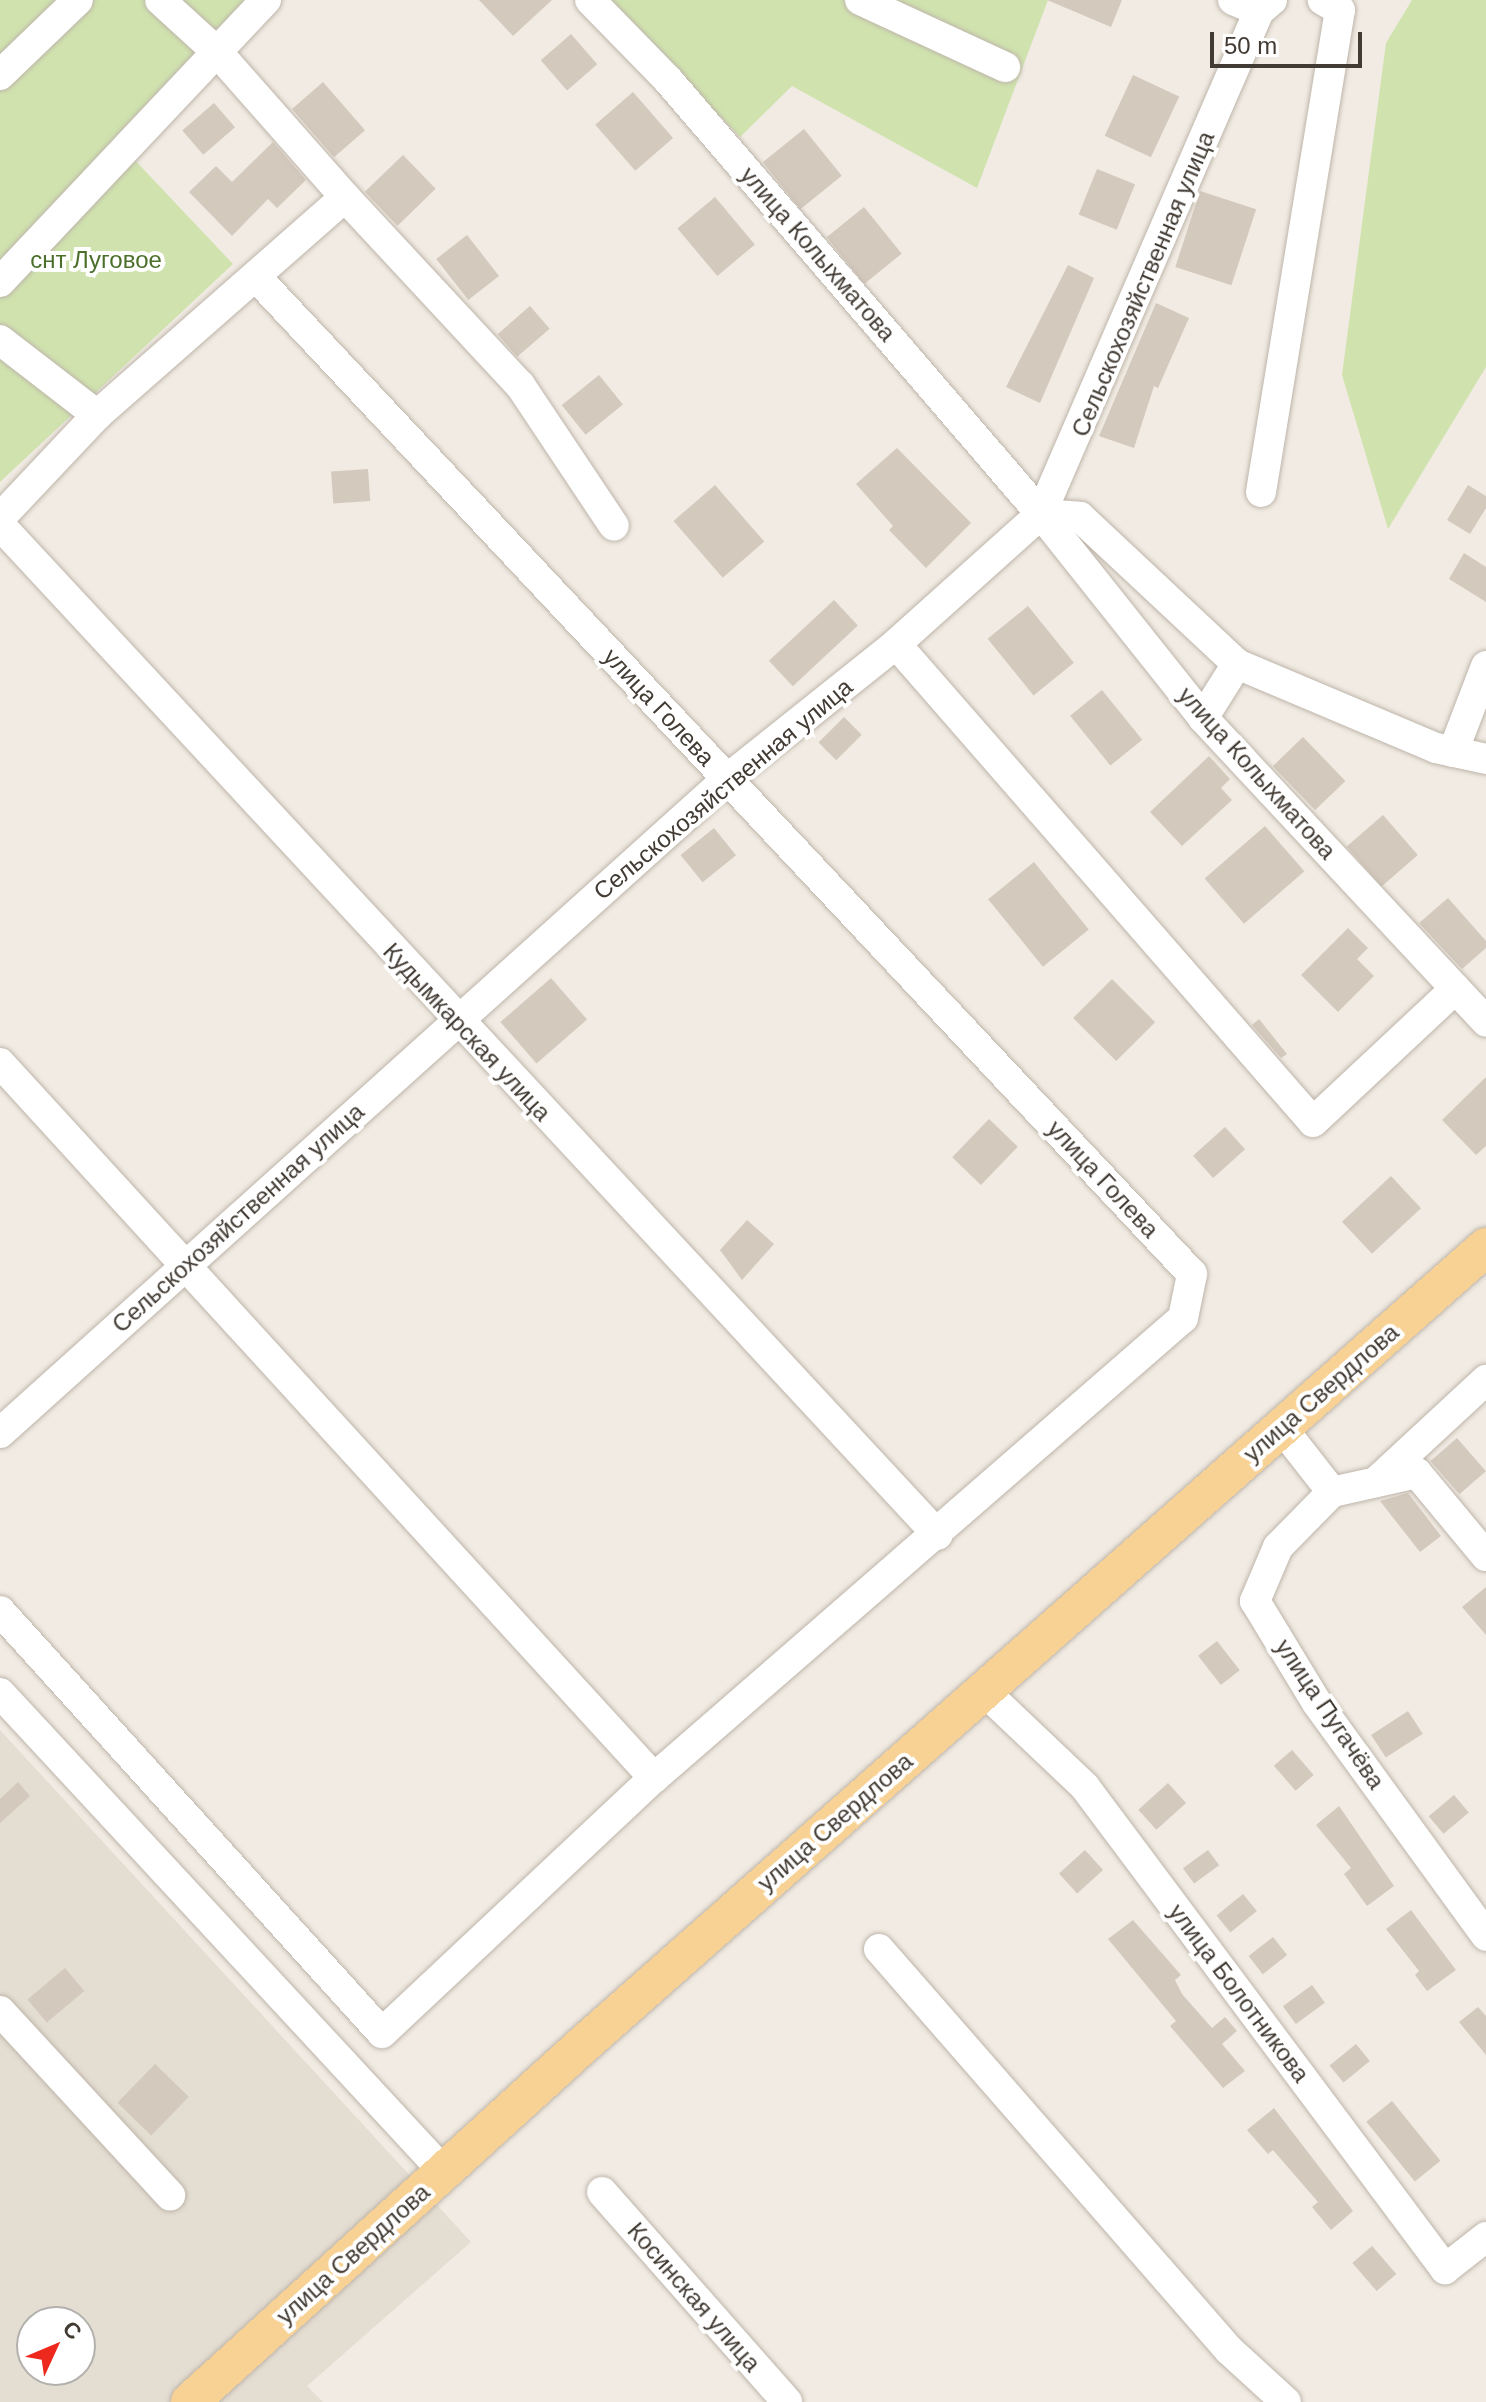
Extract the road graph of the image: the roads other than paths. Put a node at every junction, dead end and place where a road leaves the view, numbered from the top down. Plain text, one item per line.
1 (78, 0) edge
2 (160, 0) edge
3 (266, 0) edge
4 (590, 0) edge
5 (860, 0) edge
6 (1323, 0) edge
7 (1255, 4) edge
8 (217, 52) junction
9 (1005, 67) dead end
10 (0, 75) edge
11 (345, 197) junction
12 (258, 279) junction
13 (0, 282) edge
14 (0, 340) edge
15 (97, 415) junction
16 (1261, 492) dead end
17 (1041, 514) junction
18 (0, 518) edge
19 (0, 525) edge
20 (614, 526) dead end
21 (896, 644) junction
22 (1237, 664) junction
23 (1486, 666) edge
24 (1203, 718) junction
25 (1453, 752) junction
26 (1486, 759) edge
27 (727, 779) junction
28 (1455, 989) junction
29 (457, 1022) junction
30 (1486, 1022) edge
31 (0, 1063) edge
32 (1486, 1247) edge
33 (184, 1266) junction
34 (1486, 1380) edge
35 (1282, 1428) junction
36 (0, 1433) edge
37 (1376, 1482) junction
38 (1332, 1492) junction
39 (938, 1535) junction
40 (1486, 1556) edge
41 (0, 1611) edge
42 (984, 1691) junction
43 (0, 1693) edge
44 (654, 1778) junction
45 (1486, 1936) edge
46 (879, 1949) dead end
47 (0, 2011) edge
48 (444, 2172) junction
49 (602, 2192) dead end
50 (170, 2195) dead end
51 (1486, 2237) edge
52 (190, 2402) edge
53 (787, 2402) edge
54 (1286, 2402) edge

1 - 10 street
2 - 8 street
3 - 8 street
4 - 17 street, улица Колыхматова
5 - 9 street
6 - 16 street
7 - 17 street, Сельскохозяйственная улица
8 - 11 street
8 - 13 street
11 - 12 street
11 - 20 street
12 - 15 street
12 - 27 street, улица Голева
14 - 15 street
15 - 18 street
17 - 21 street, Сельскохозяйственная улица
17 - 22 street
17 - 24 street, улица Колыхматова
19 - 29 street, Кудымкарская улица
21 - 27 street, Сельскохозяйственная улица
21 - 28 street
22 - 24 street
22 - 25 street
23 - 25 street
24 - 28 street, улица Колыхматова
25 - 26 street
27 - 29 street, Сельскохозяйственная улица
27 - 39 street, улица Голева
28 - 30 street, улица Колыхматова
29 - 33 street, Сельскохозяйственная улица
29 - 39 street, Кудымкарская улица
31 - 33 street
32 - 35 main road, улица Свердлова
33 - 36 street, Сельскохозяйственная улица
33 - 44 street
34 - 37 street
35 - 38 street
35 - 42 main road, улица Свердлова
37 - 38 street
37 - 40 street
38 - 45 street, улица Пугачёва
39 - 44 street
41 - 44 street
42 - 48 main road, улица Свердлова
42 - 51 street, улица Болотникова
43 - 48 street
46 - 54 street
47 - 50 street
48 - 52 main road, улица Свердлова
49 - 53 street, Косинская улица

